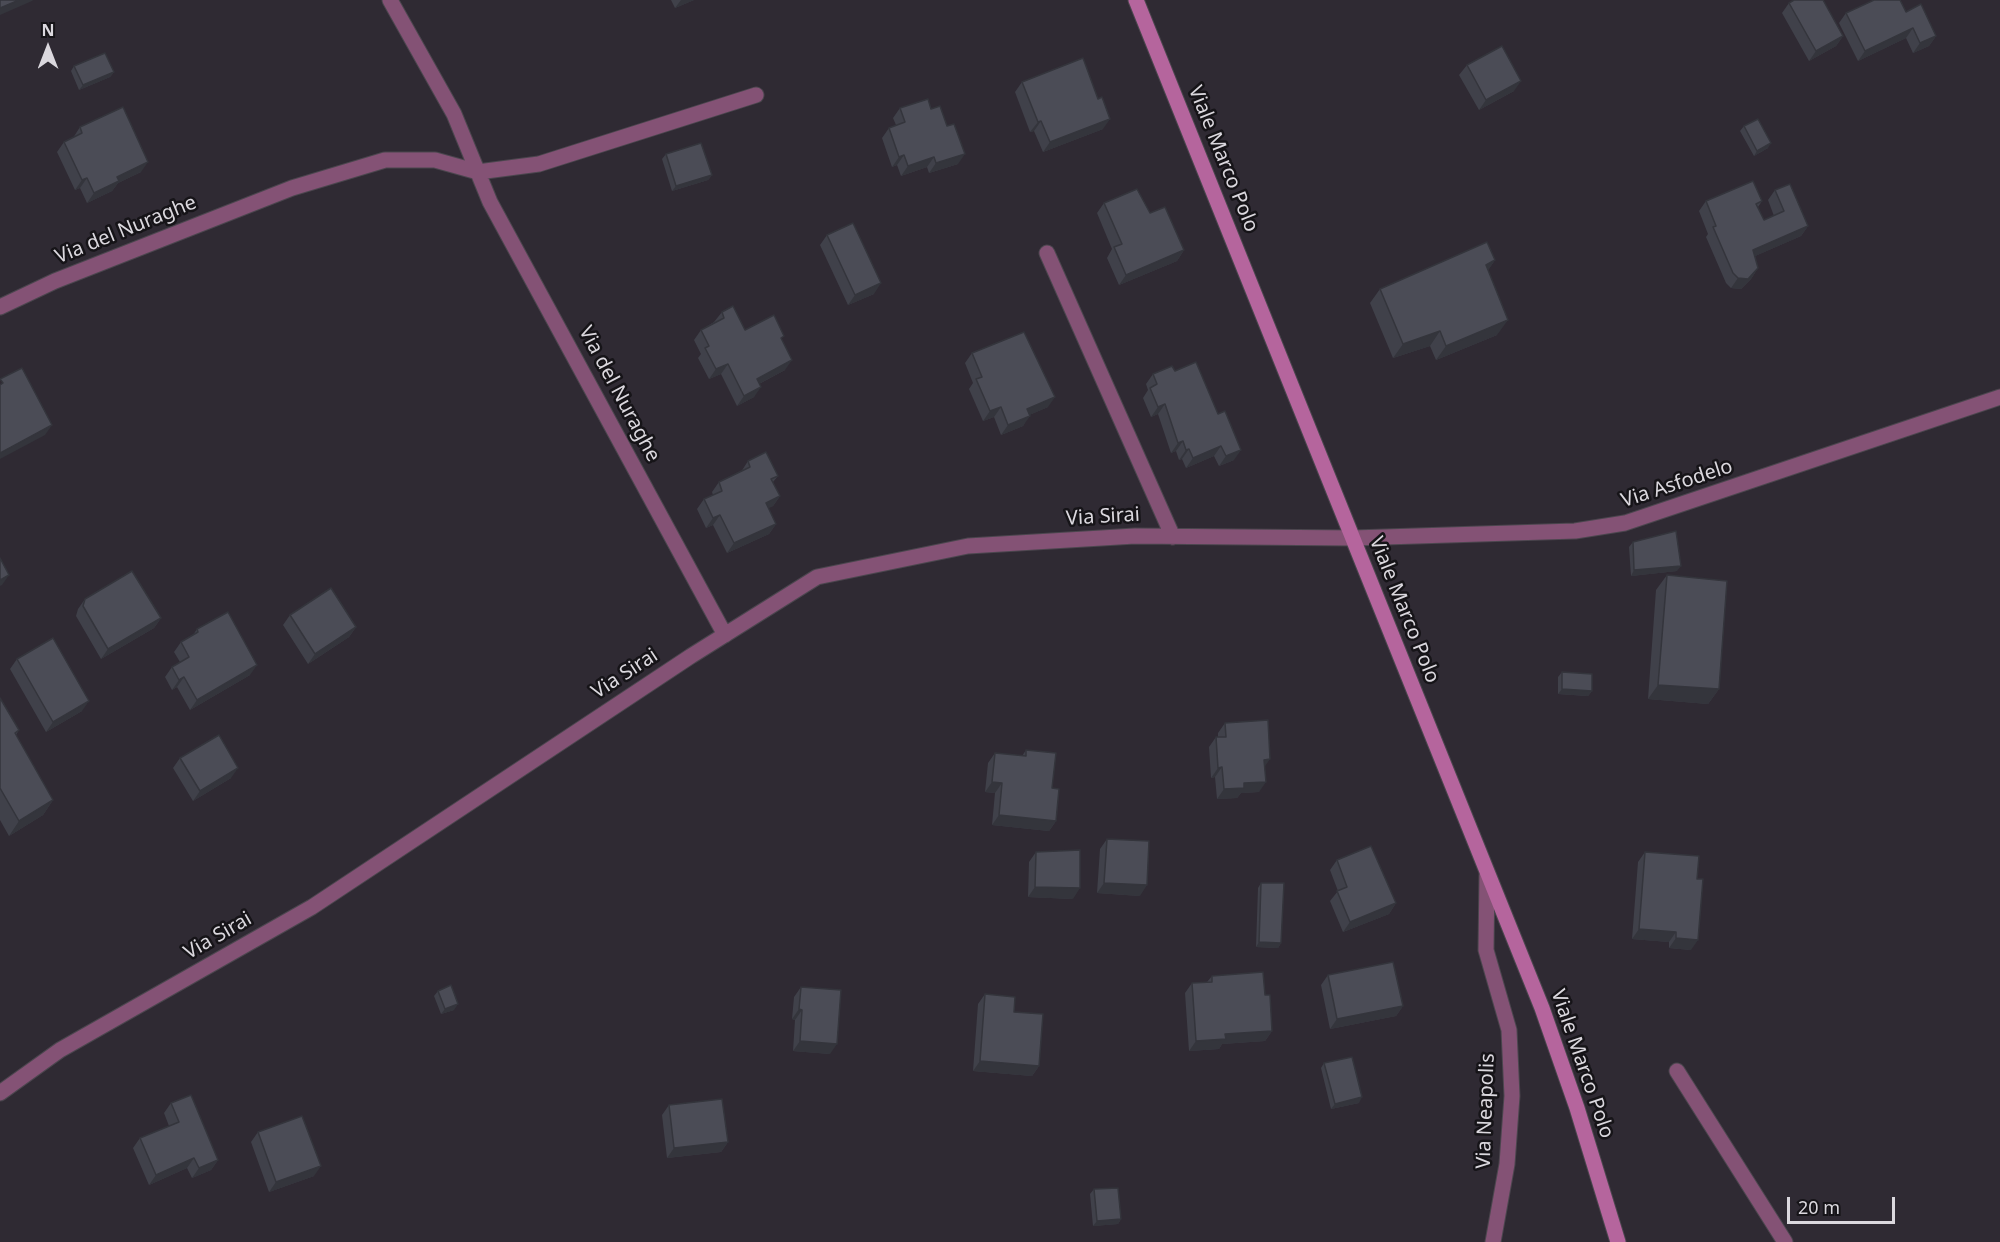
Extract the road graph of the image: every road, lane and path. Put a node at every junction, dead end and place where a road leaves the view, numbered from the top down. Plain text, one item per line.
1 (390, 0) edge
2 (1136, 0) edge
3 (756, 95) dead end
4 (478, 172) junction
5 (1047, 253) dead end
6 (0, 307) edge
7 (2000, 397) edge
8 (1173, 537) junction
9 (1353, 538) junction
10 (725, 635) junction
11 (1486, 875) junction
12 (1677, 1071) dead end
13 (0, 1093) edge
14 (1493, 1242) edge
15 (1618, 1242) edge
16 (1785, 1242) edge

1 - 4 street
2 - 9 main road, Viale Marco Polo
3 - 4 street, Via del Nuraghe
4 - 6 street, Via del Nuraghe
4 - 10 street, Via del Nuraghe
5 - 8 street
7 - 9 street, Via Asfodelo
8 - 9 street, Via Sirai
8 - 10 street, Via Sirai
9 - 11 main road, Viale Marco Polo
10 - 13 street, Via Sirai
11 - 14 street, Via Neapolis
11 - 15 main road, Viale Marco Polo
12 - 16 street

